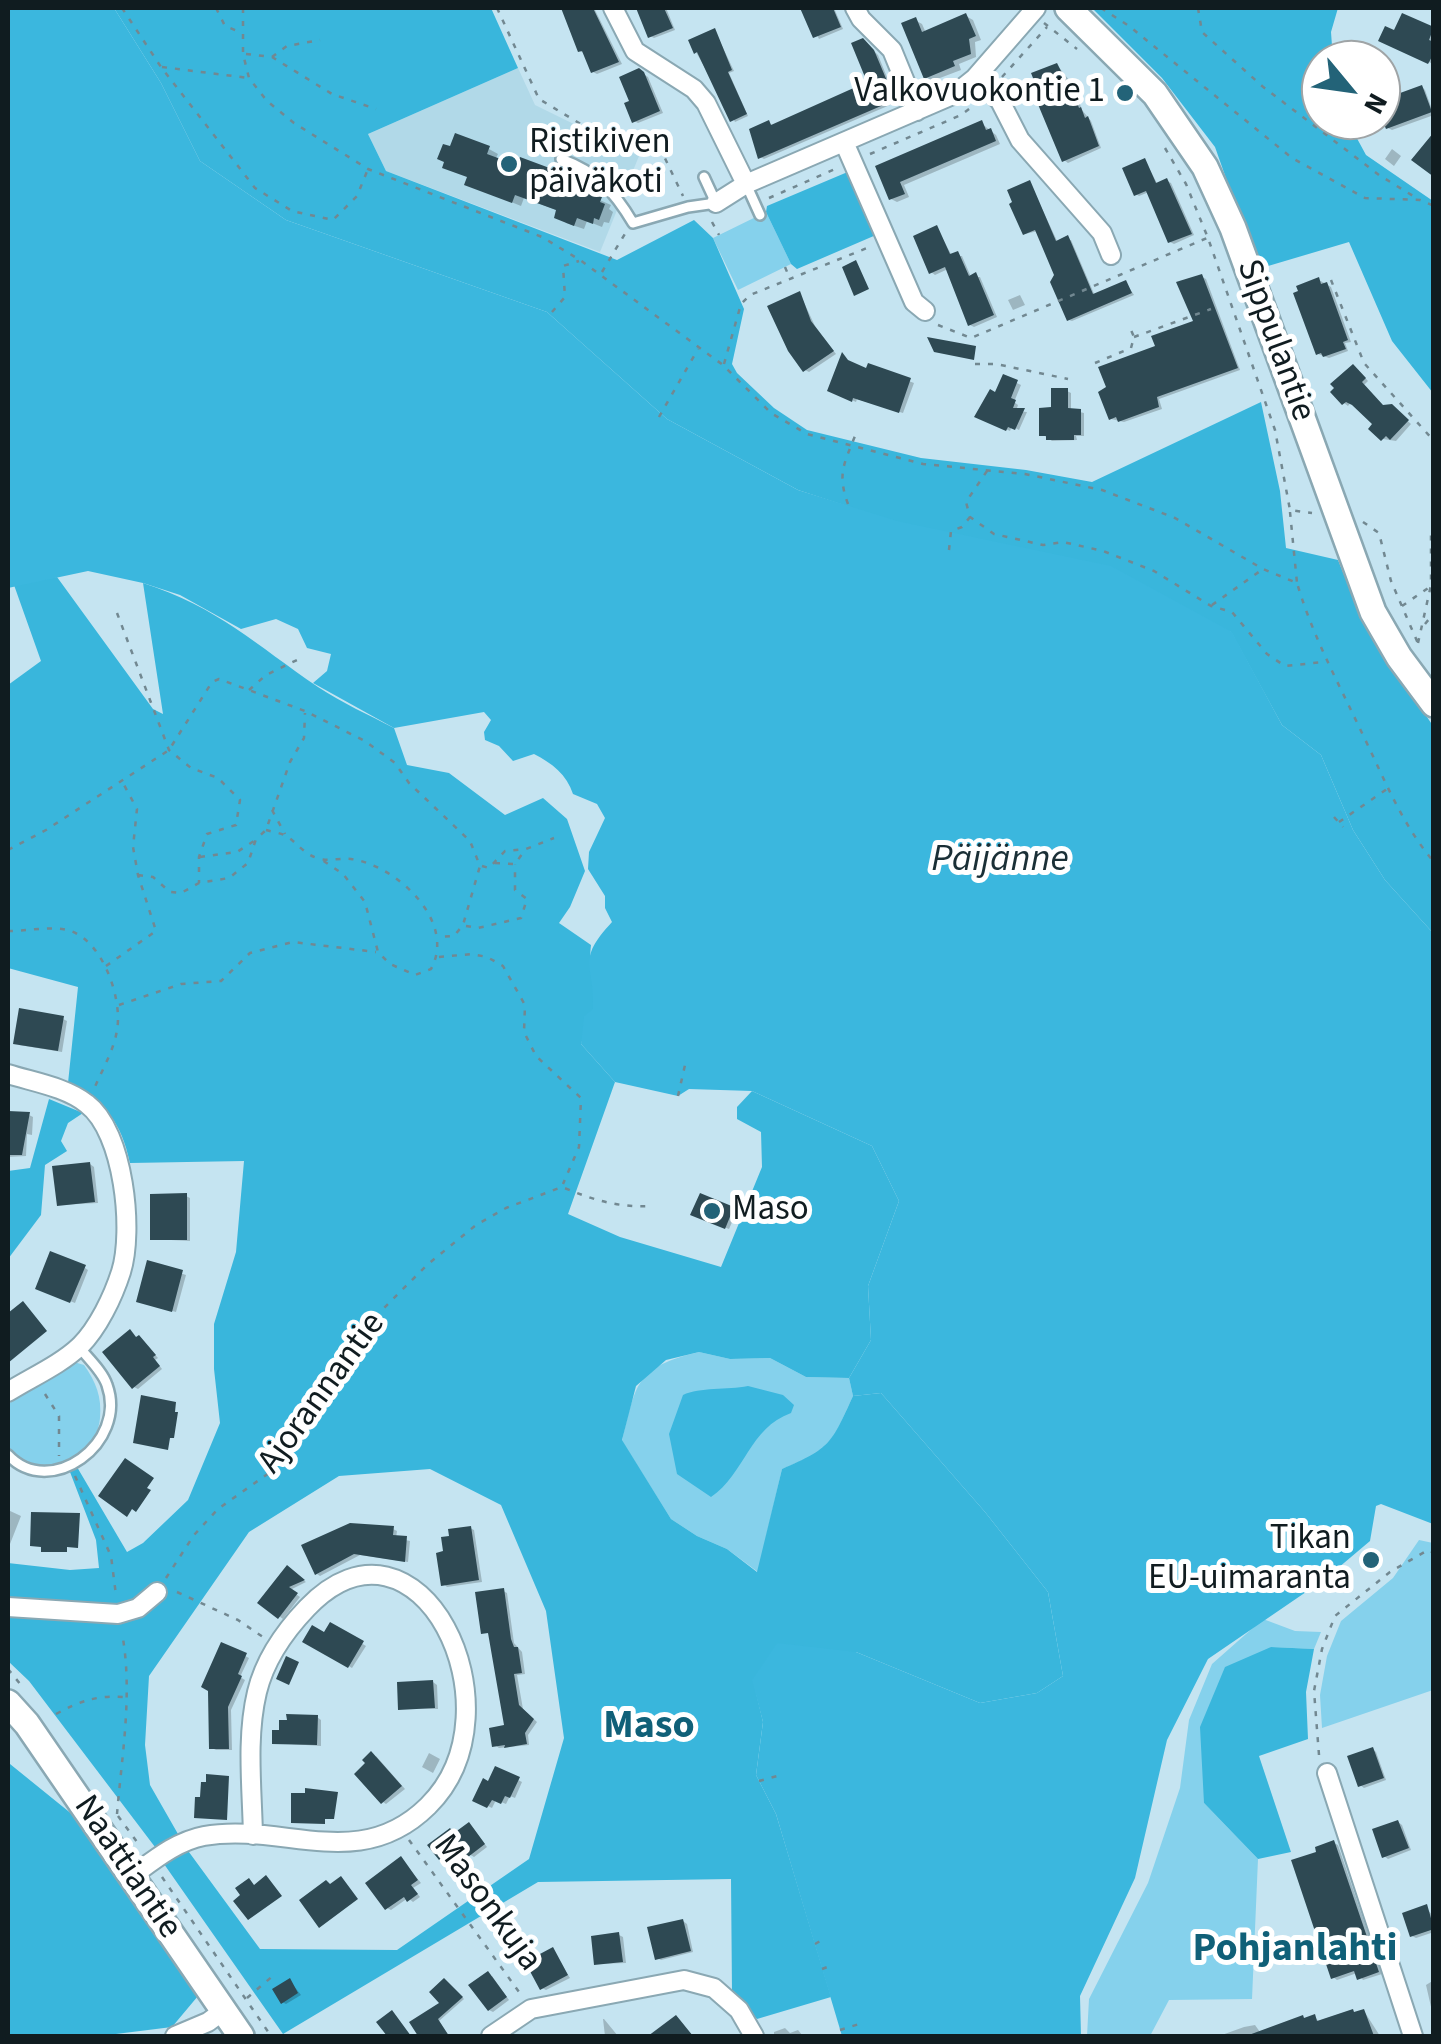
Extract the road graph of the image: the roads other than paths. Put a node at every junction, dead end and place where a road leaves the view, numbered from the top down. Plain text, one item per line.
1 (613, 8) edge
2 (855, 8) edge
3 (1068, 8) edge
4 (1033, 10) edge
5 (975, 78) junction
6 (917, 110) junction
7 (844, 142) junction
8 (565, 161) road end
9 (704, 177) dead end
10 (746, 184) junction
11 (714, 213) junction
12 (760, 215) dead end
13 (1111, 256) dead end
14 (925, 311) road end
15 (1434, 704) edge
16 (8, 1074) edge
17 (79, 1347) junction
18 (8, 1392) edge
19 (8, 1456) edge
20 (157, 1592) road end
21 (8, 1608) edge
22 (8, 1703) edge
23 (1327, 1773) road end
24 (253, 1835) junction
25 (132, 1876) junction
26 (234, 2005) junction
27 (175, 2036) edge
28 (240, 2036) edge
29 (491, 2036) edge
30 (754, 2036) edge
31 (1413, 2036) edge

1 - 10 street
2 - 6 street
3 - 15 street, Sippulantie
4 - 5 street
5 - 6 street
5 - 13 street
6 - 7 street
7 - 10 street
7 - 14 street
8 - 11 lane
9 - 11 lane
10 - 11 street
10 - 12 lane
16 - 17 street
17 - 18 street
17 - 19 lane
20 - 21 street
22 - 25 street, Naattiantie
23 - 31 street
24 - 24 street
24 - 25 street
25 - 26 street, Naattiantie
26 - 27 street
26 - 28 street, Naattiantie
29 - 30 street

